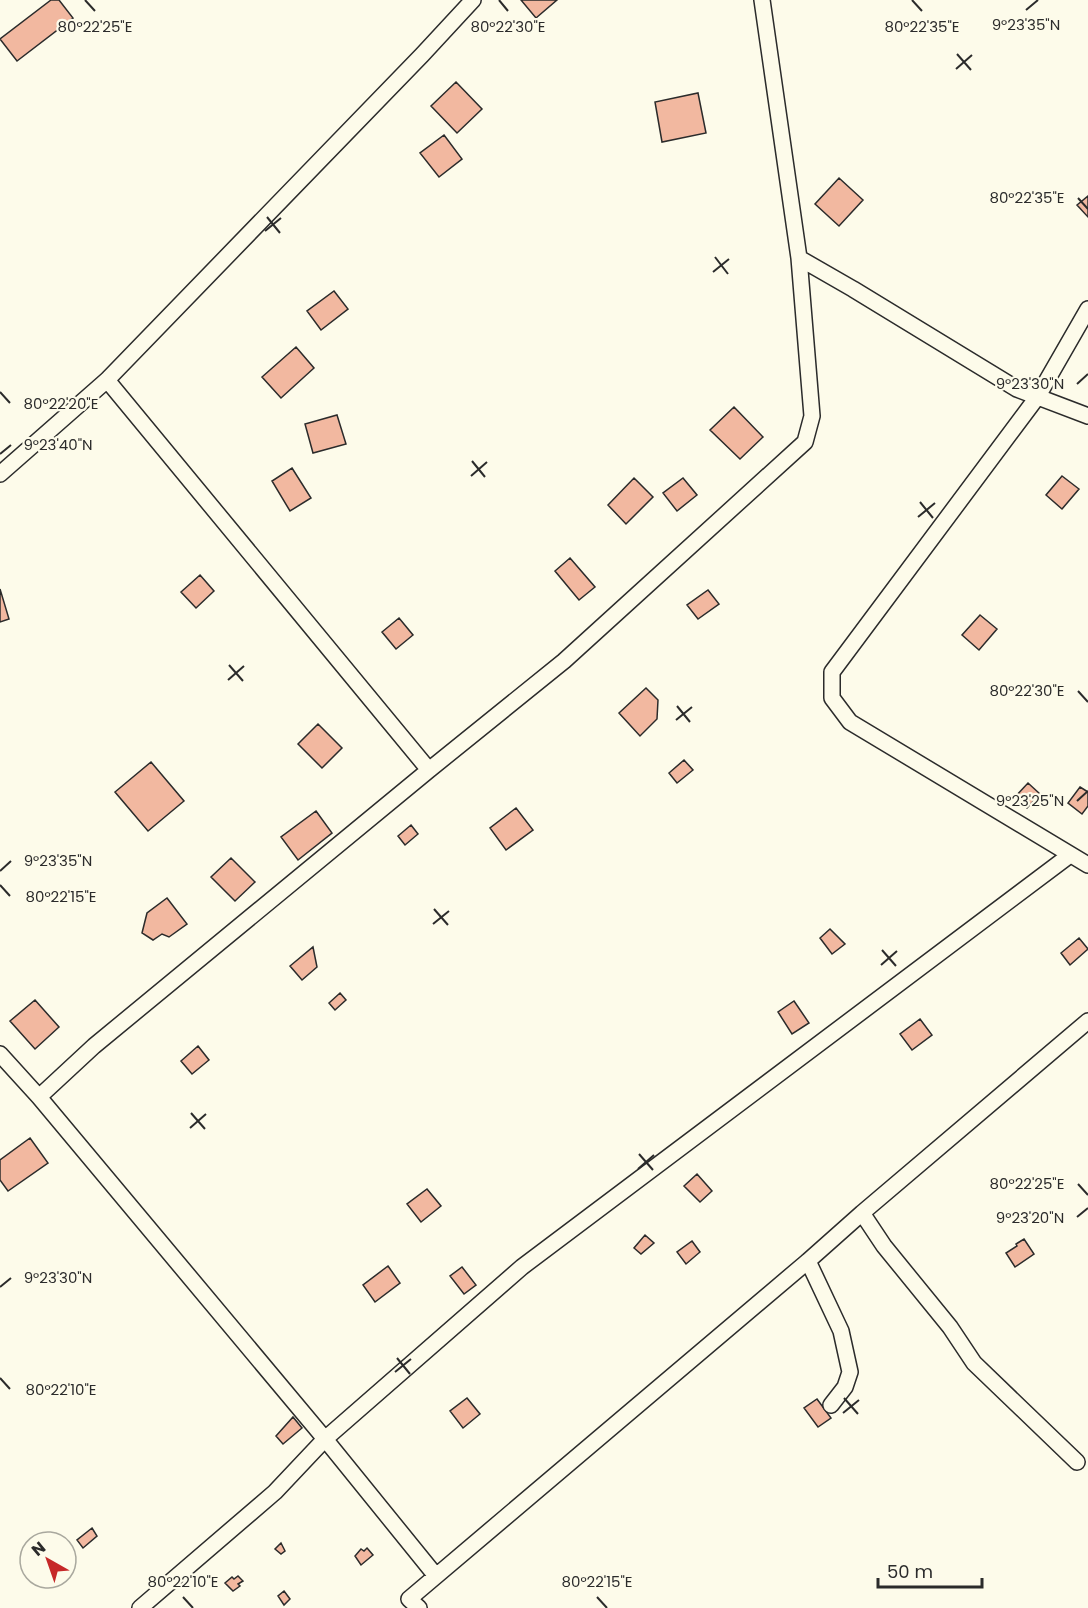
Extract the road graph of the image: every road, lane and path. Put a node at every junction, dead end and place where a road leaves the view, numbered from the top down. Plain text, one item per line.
1 (473, 0) edge
2 (762, 0) edge
3 (800, 258) junction
4 (1088, 309) edge
5 (107, 380) junction
6 (1038, 396) junction
7 (1088, 416) edge
8 (0, 474) edge
9 (429, 770) junction
10 (1070, 855) junction
11 (1088, 865) edge
12 (1088, 1021) edge
13 (0, 1054) edge
14 (39, 1097) junction
15 (862, 1213) junction
16 (808, 1261) junction
17 (831, 1405) dead end
18 (325, 1439) junction
19 (1077, 1462) dead end
20 (436, 1576) junction
21 (140, 1608) edge
22 (419, 1608) edge

1 - 5 street
2 - 3 street
3 - 6 street
3 - 9 street
4 - 6 street
5 - 8 street
5 - 9 street
6 - 7 street
6 - 10 street
9 - 14 street
10 - 11 street
10 - 18 street
12 - 15 street
13 - 14 street
14 - 18 street
15 - 16 street
15 - 19 street
16 - 17 street
16 - 20 street
18 - 20 street
18 - 21 street
20 - 22 street

